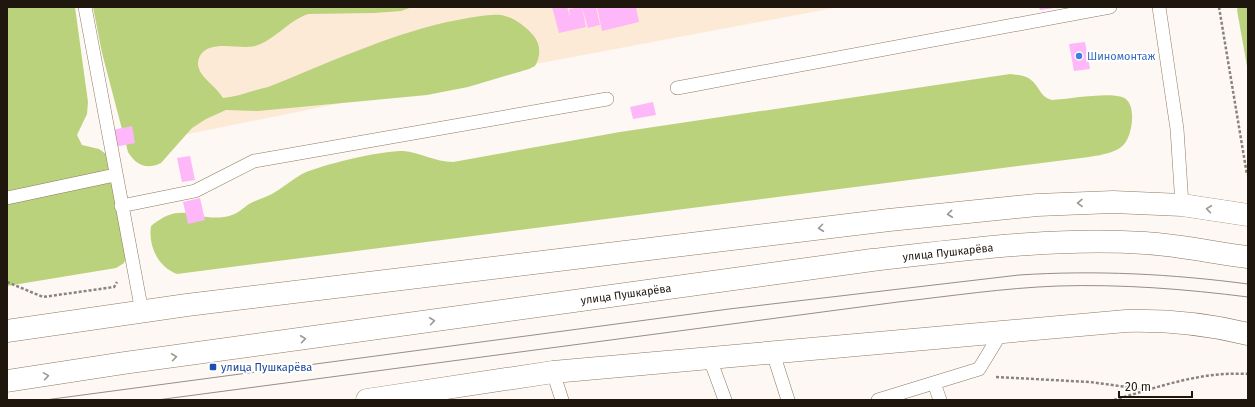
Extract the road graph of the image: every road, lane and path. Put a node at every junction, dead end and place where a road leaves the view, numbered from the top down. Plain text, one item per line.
1 (85, 7) edge
2 (1110, 7) edge
3 (1159, 7) edge
4 (1219, 7) edge
5 (677, 88) dead end
6 (607, 99) dead end
7 (1247, 175) edge
8 (115, 176) junction
9 (7, 198) edge
10 (1182, 205) junction
11 (121, 206) junction
12 (1248, 215) edge
13 (1248, 257) edge
14 (132, 262) junction
15 (7, 282) edge
16 (142, 312) junction
17 (7, 331) edge
18 (1001, 333) junction
19 (1248, 334) edge
20 (773, 353) junction
21 (710, 359) junction
22 (979, 369) junction
23 (553, 372) junction
24 (1248, 374) edge
25 (7, 381) edge
26 (934, 382) junction
27 (1149, 390) junction
28 (416, 396) edge
29 (367, 400) edge
30 (562, 400) edge
31 (725, 400) edge
32 (788, 400) edge
33 (878, 400) edge
34 (940, 400) edge
35 (1114, 400) edge

1 - 8 lane
2 - 5 lane
3 - 10 lane
4 - 7 path
6 - 11 lane
8 - 9 lane
8 - 11 lane
12 -> 10 main road
10 -> 16 main road
11 - 14 lane
25 -> 13 main road, улица Пушкарёва
14 - 15 path
14 - 16 lane
16 - 17 main road
18 - 19 main road
18 - 20 main road
18 - 22 lane
20 - 21 main road
20 - 32 lane
21 - 23 main road
21 - 31 lane
22 - 26 lane
22 - 27 path
23 - 28 main road
23 - 30 lane
24 - 27 path
26 - 33 lane
26 - 34 lane
27 - 35 path
28 - 29 main road

